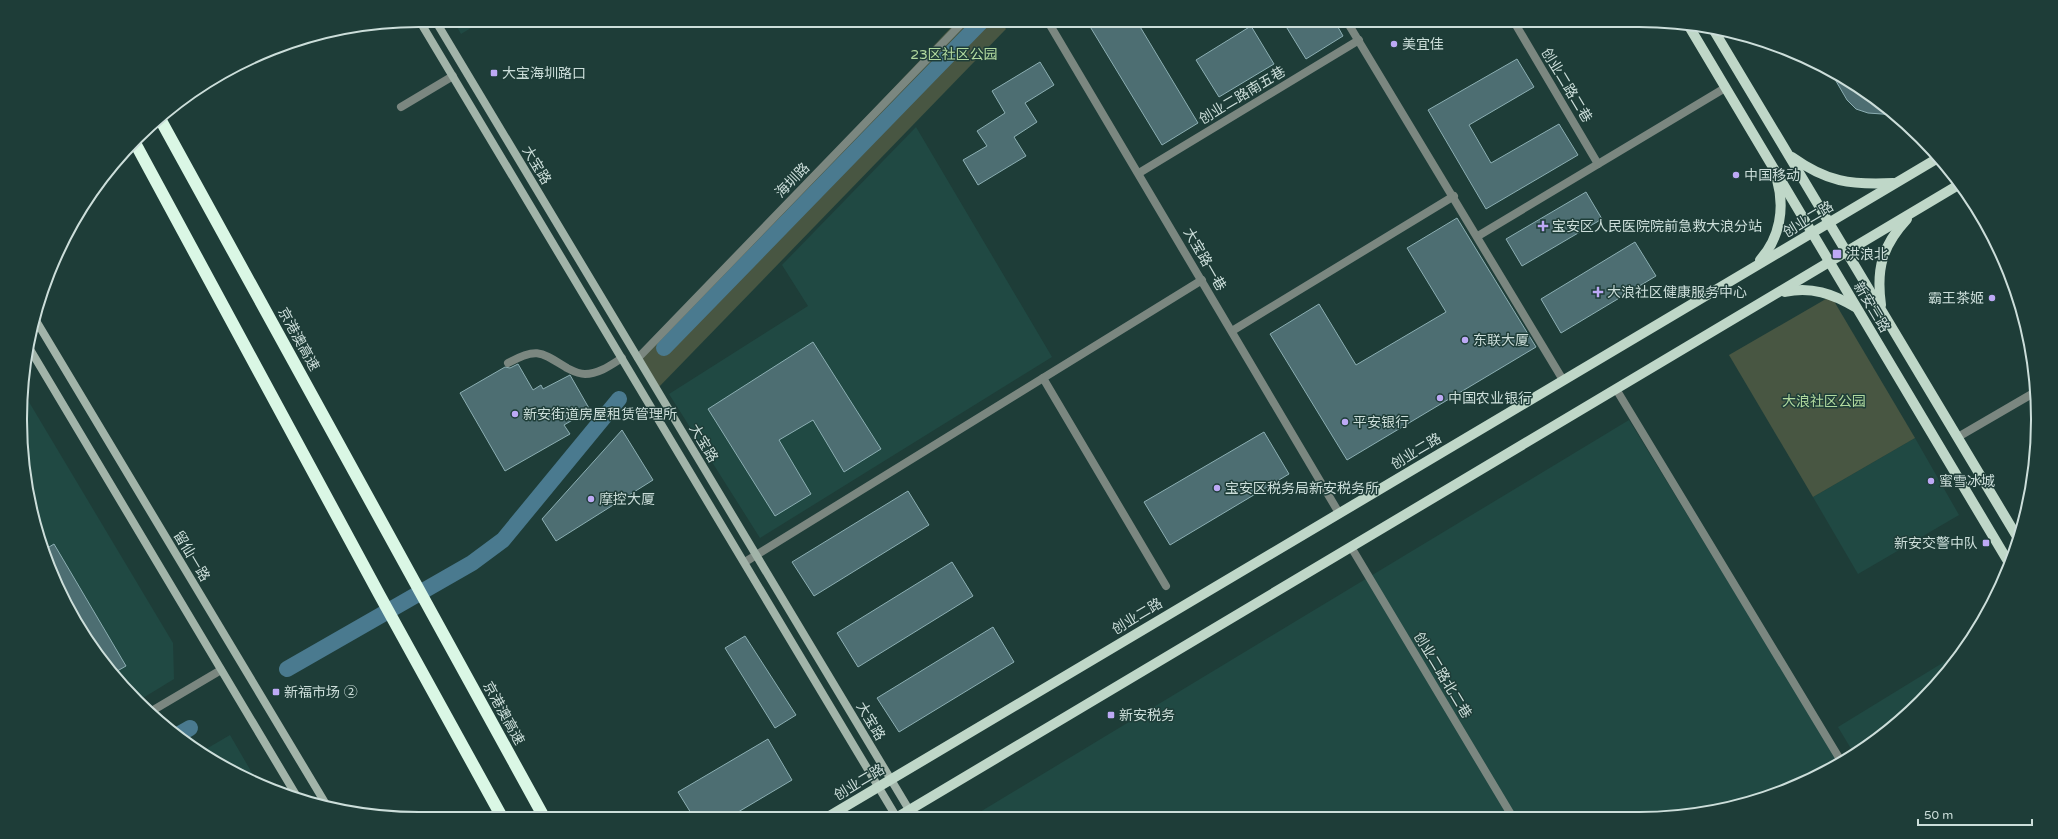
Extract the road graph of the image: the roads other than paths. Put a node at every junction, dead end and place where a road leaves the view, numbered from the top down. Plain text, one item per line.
1 (423, 27) edge
2 (439, 27) edge
3 (958, 27) edge
4 (1051, 27) edge
5 (1351, 27) edge
6 (1517, 27) edge
7 (1691, 30) edge
8 (1717, 35) edge
9 (1359, 40) junction
10 (453, 76) junction
11 (1725, 88) junction
12 (401, 107) dead end
13 (162, 123) edge
14 (137, 147) edge
15 (1788, 154) junction
16 (1934, 161) edge
17 (1598, 164) junction
18 (1773, 168) junction
19 (1139, 173) junction
20 (1895, 183) junction
21 (1955, 187) edge
22 (1454, 196) junction
23 (1914, 212) junction
24 (1829, 222) junction
25 (1812, 233) junction
26 (1478, 236) junction
27 (1847, 252) junction
28 (1829, 262) junction
29 (1755, 266) junction
30 (1202, 280) junction
31 (1777, 293) junction
32 (1857, 308) junction
33 (1882, 311) junction
34 (39, 325) edge
35 (1232, 331) junction
36 (33, 354) edge
37 (622, 358) junction
38 (638, 358) junction
39 (508, 362) dead end
40 (1043, 378) junction
41 (1563, 380) junction
42 (1616, 389) junction
43 (2030, 395) edge
44 (1958, 438) junction
45 (1340, 513) junction
46 (2014, 532) edge
47 (1351, 547) junction
48 (756, 555) junction
49 (2006, 557) edge
50 (744, 562) junction
51 (1166, 586) dead end
52 (221, 670) junction
53 (155, 709) edge
54 (1839, 757) edge
55 (890, 779) junction
56 (879, 786) junction
57 (294, 791) edge
58 (323, 800) edge
59 (500, 812) edge
60 (541, 812) edge
61 (836, 812) edge
62 (894, 812) edge
63 (911, 812) edge
64 (915, 812) edge
65 (1510, 812) edge

1 - 10 main road, 大宝路
2 - 38 main road, 大宝路
3 - 38 street, 海圳路
4 - 19 street, 大宝路一巷
5 - 9 street
6 - 17 street, 创业二路二巷
7 - 11 main road, 新安三路
8 - 15 main road, 新安三路
9 - 19 street, 创业二路南五巷
9 - 22 street
10 - 12 street
10 - 37 main road, 大宝路
11 - 17 street
11 - 18 main road, 新安三路
13 - 60 highway, 京港澳高速
14 - 59 highway
15 - 20 main road
15 - 24 main road, 新安三路
16 - 20 main road, 创业二路
17 - 26 street
18 - 25 main road, 新安三路
18 - 29 main road
19 - 30 street, 大宝路一巷
20 - 24 main road, 创业二路
21 - 23 main road
22 - 26 street
22 - 35 street
23 - 27 main road
23 - 33 main road
24 - 25 main road, 创业二路
24 - 27 main road, 新安三路
25 - 28 main road, 新安三路
25 - 29 main road, 创业二路
26 - 41 street
27 - 28 main road
27 - 33 main road, 新安三路
28 - 31 main road
28 - 32 main road, 新安三路
29 - 41 main road, 创业二路
30 - 35 street, 大宝路一巷
30 - 40 street
31 - 32 main road
31 - 42 main road
32 - 49 main road, 新安三路
33 - 44 main road, 新安三路
34 - 58 main road, 留仙一路
35 - 45 street, 大宝路一巷
36 - 52 main road
37 - 39 street
37 - 50 main road, 大宝路
38 - 48 main road, 大宝路
40 - 48 street
40 - 51 street
41 - 45 main road, 创业二路
42 - 47 main road
42 - 54 street
43 - 44 street
44 - 46 main road, 新安三路
45 - 55 main road, 创业二路
47 - 64 main road
47 - 65 street, 创业二路北二巷
48 - 50 street
48 - 55 main road, 大宝路
50 - 56 main road, 大宝路
52 - 53 street
52 - 57 main road
55 - 56 main road, 创业二路
55 - 63 main road, 大宝路
56 - 61 main road, 创业二路
56 - 62 main road, 大宝路

